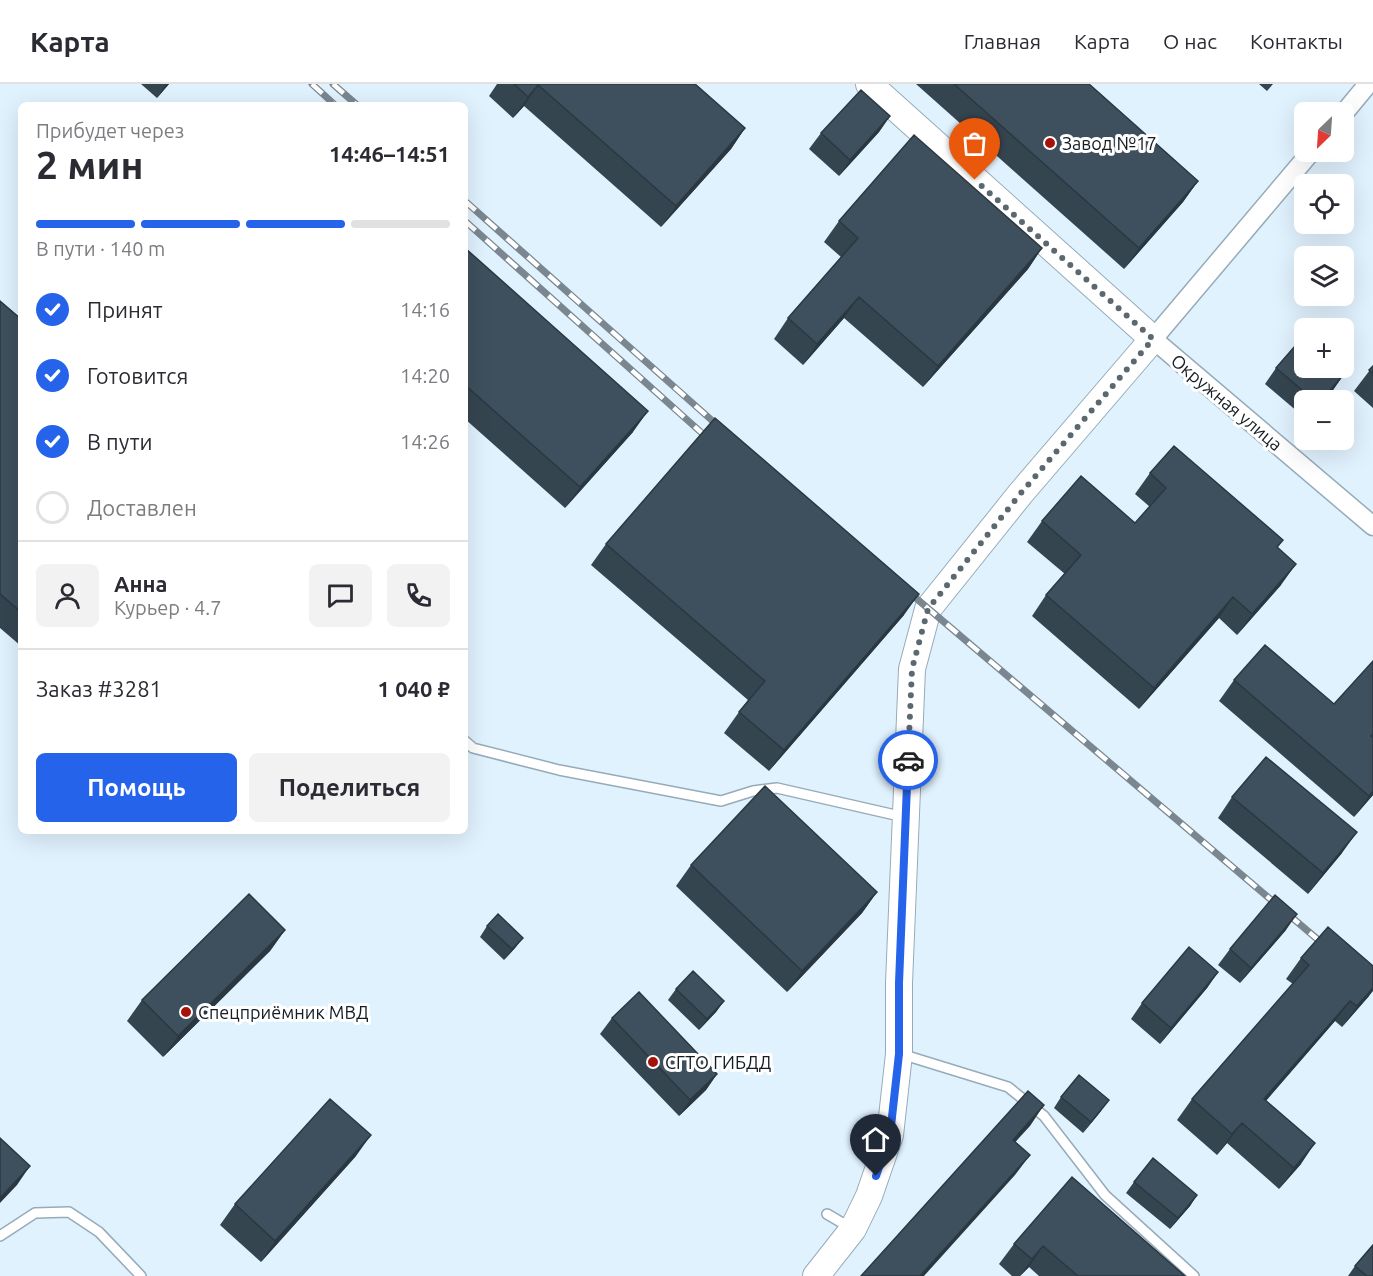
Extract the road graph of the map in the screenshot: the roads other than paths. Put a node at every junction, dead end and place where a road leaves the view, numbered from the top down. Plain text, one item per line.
1 (869, 84) edge
2 (1368, 84) edge
3 (1353, 102) edge
4 (1303, 162) edge
5 (1153, 339) junction
6 (1373, 526) edge
7 (468, 744) edge
8 (906, 818) junction
9 (899, 1054) junction
10 (827, 1214) dead end
11 (853, 1229) junction
12 (0, 1236) edge
13 (141, 1276) edge
14 (816, 1276) edge
15 (1194, 1276) edge

1 - 5 street, Окружная улица
2 - 3 street
4 - 5 street
5 - 6 street, Окружная улица
5 - 8 street
7 - 8 lane
8 - 9 street
9 - 11 street
9 - 15 lane
10 - 11 lane
11 - 14 street
12 - 13 lane

